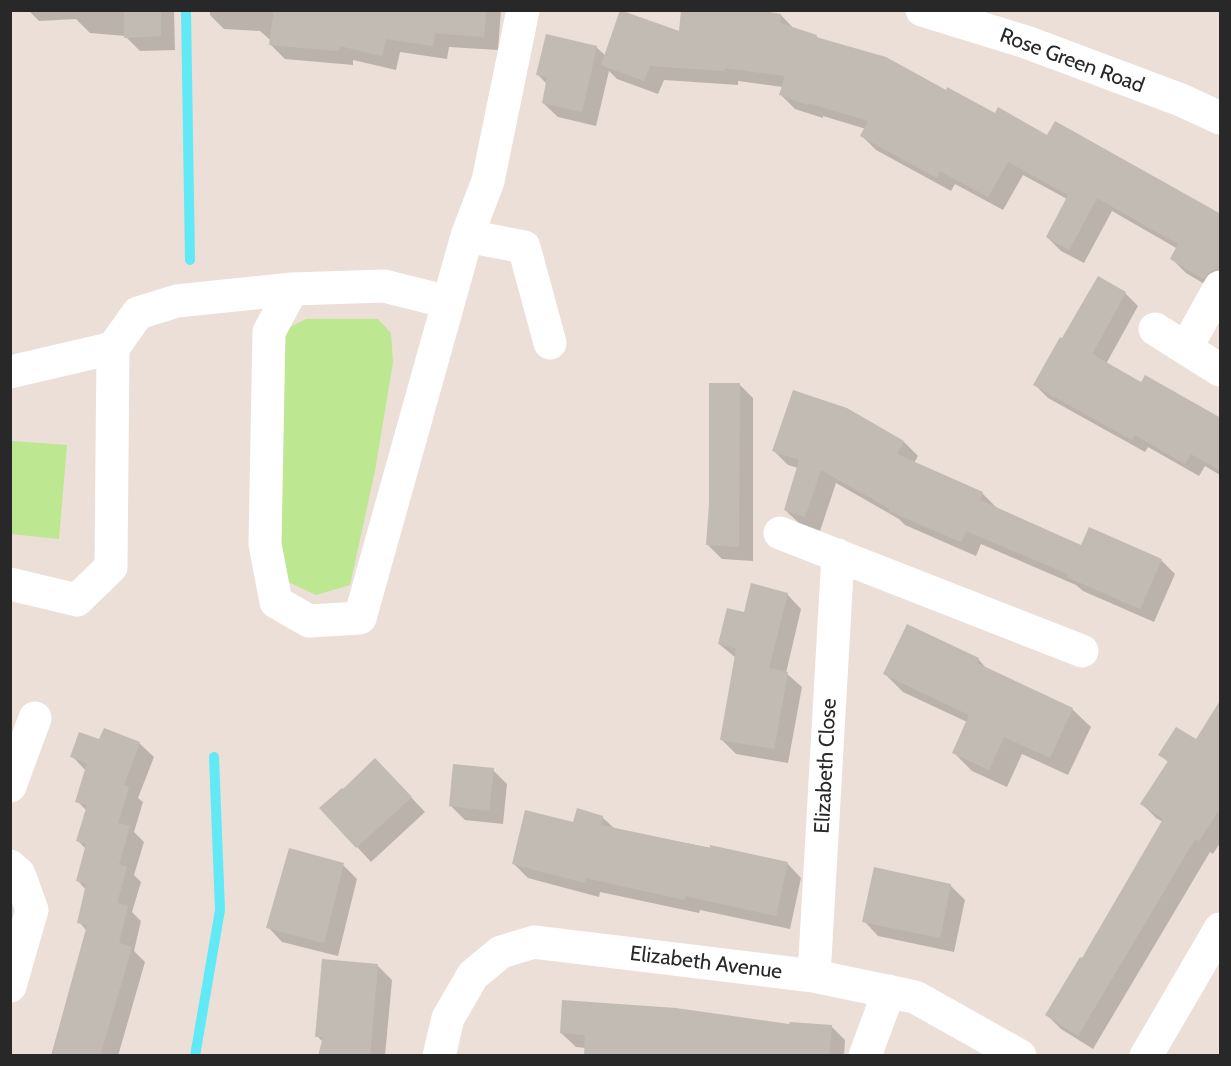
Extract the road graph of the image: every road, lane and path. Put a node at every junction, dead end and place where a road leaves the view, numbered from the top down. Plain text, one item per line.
1 (523, 10) edge
2 (922, 10) edge
3 (1221, 118) edge
4 (467, 236) junction
5 (1221, 287) edge
6 (292, 289) junction
7 (448, 303) junction
8 (1155, 329) dead end
9 (550, 344) dead end
10 (113, 348) junction
11 (1186, 348) junction
12 (1221, 370) edge
13 (10, 372) edge
14 (780, 533) dead end
15 (838, 555) junction
16 (10, 584) edge
17 (1082, 651) dead end
18 (35, 717) dead end
19 (10, 786) edge
20 (10, 866) edge
21 (1221, 929) edge
22 (814, 976) junction
23 (10, 986) edge
24 (889, 991) junction
25 (439, 1056) edge
26 (865, 1056) edge
27 (1020, 1056) edge
28 (1146, 1056) edge

1 - 4 street
2 - 3 street, Rose Green Road
4 - 7 street
4 - 9 street
5 - 11 street
6 - 7 street
6 - 7 street
6 - 10 street
8 - 11 street
10 - 13 street
10 - 16 street
11 - 12 street
14 - 15 street
15 - 17 street
15 - 22 street, Elizabeth Close
18 - 19 street
20 - 23 street
21 - 28 street
22 - 24 street, Elizabeth Avenue
22 - 25 street, Elizabeth Avenue
24 - 26 street
24 - 27 street, Elizabeth Avenue

